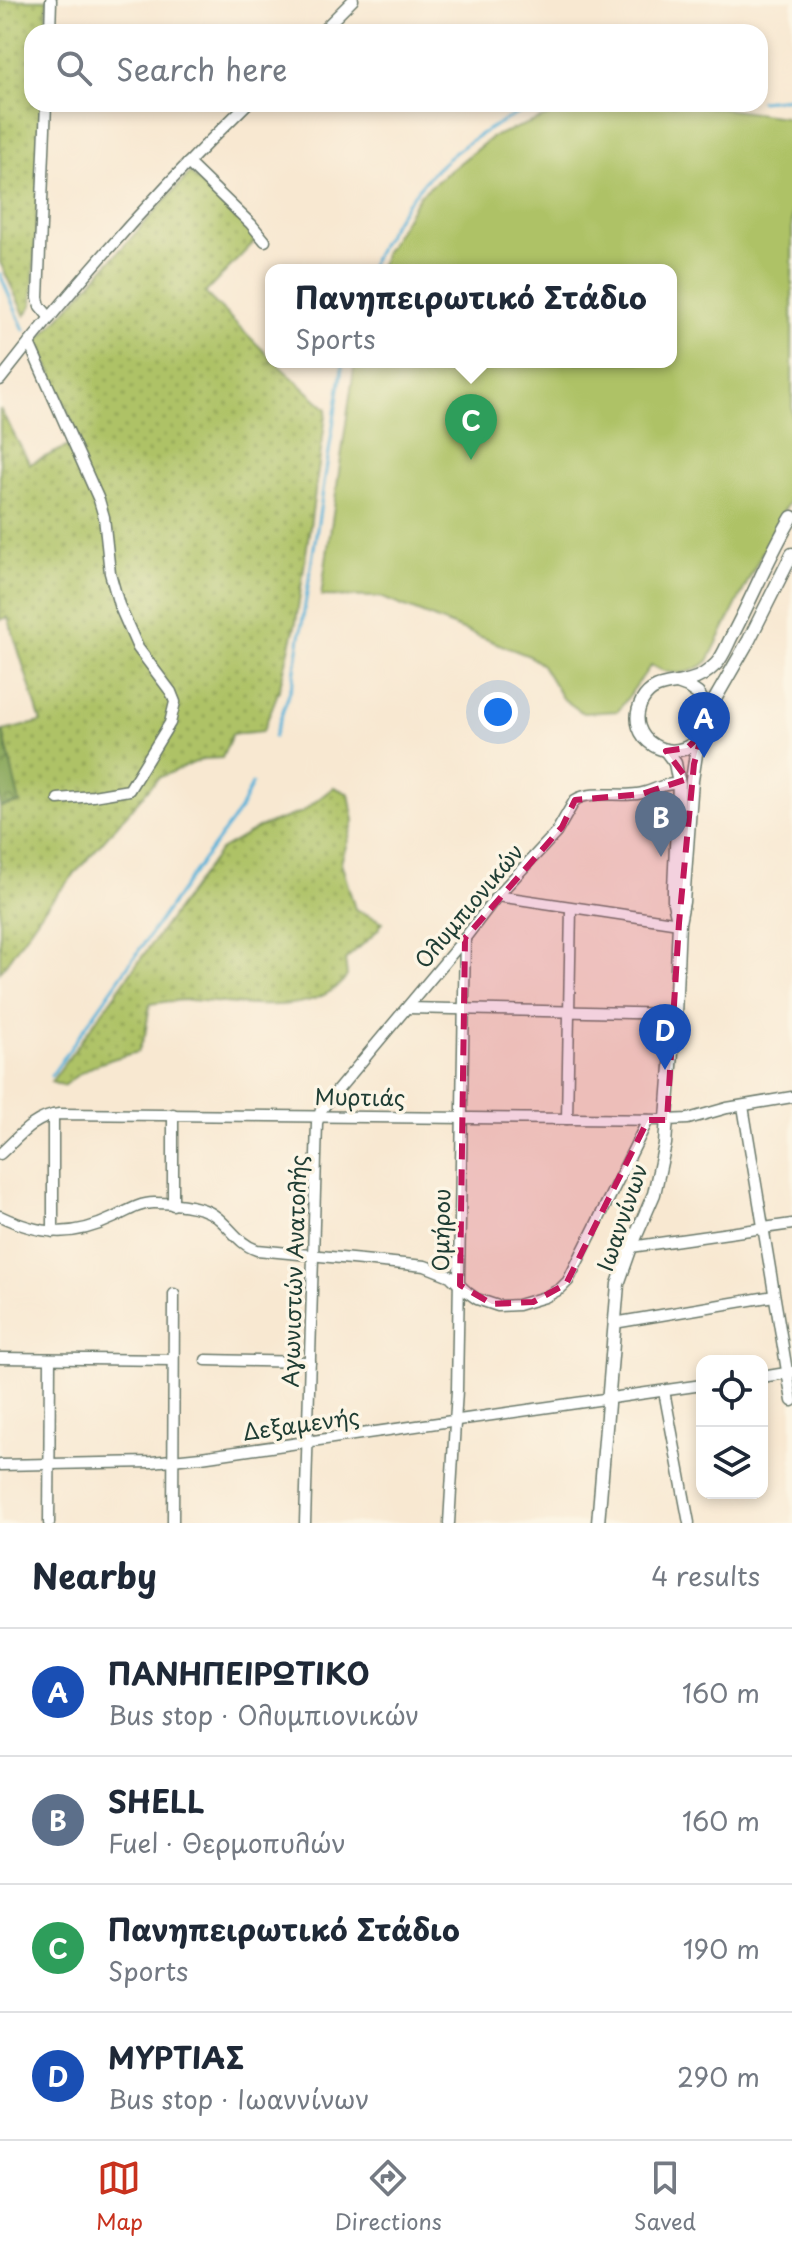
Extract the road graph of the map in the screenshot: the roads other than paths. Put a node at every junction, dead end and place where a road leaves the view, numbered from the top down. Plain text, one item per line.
1 (51, 0) edge
2 (353, 0) edge
3 (50, 24) edge
4 (329, 24) edge
5 (46, 112) edge
6 (239, 112) edge
7 (188, 163) junction
8 (265, 241) dead end
9 (50, 318) junction
10 (29, 343) junction
11 (0, 380) edge
12 (792, 517) edge
13 (792, 554) edge
14 (677, 683) junction
15 (707, 713) junction
16 (702, 734) junction
17 (666, 751) junction
18 (679, 784) junction
19 (58, 799) dead end
20 (497, 896) junction
21 (571, 908) junction
22 (679, 923) junction
23 (465, 938) junction
24 (408, 1008) junction
25 (463, 1010) junction
26 (569, 1012) junction
27 (675, 1014) junction
28 (792, 1097) edge
29 (743, 1106) junction
30 (173, 1114) junction
31 (53, 1115) junction
32 (318, 1116) junction
33 (462, 1118) junction
34 (567, 1119) junction
35 (648, 1120) junction
36 (667, 1120) junction
37 (0, 1154) edge
38 (173, 1205) junction
39 (0, 1216) edge
40 (792, 1224) edge
41 (763, 1228) junction
42 (53, 1232) junction
43 (631, 1247) junction
44 (314, 1255) junction
45 (460, 1285) junction
46 (174, 1294) dead end
47 (774, 1296) junction
48 (614, 1323) junction
49 (0, 1358) edge
50 (50, 1359) junction
51 (173, 1360) junction
52 (206, 1360) dead end
53 (310, 1362) junction
54 (790, 1373) edge
55 (768, 1376) edge
56 (696, 1386) edge
57 (664, 1391) junction
58 (607, 1399) junction
59 (792, 1401) edge
60 (455, 1421) junction
61 (307, 1442) junction
62 (173, 1460) junction
63 (0, 1465) edge
64 (49, 1465) junction
65 (49, 1523) edge
66 (173, 1523) edge
67 (305, 1523) edge
68 (449, 1523) edge
69 (598, 1523) edge
70 (689, 1523) edge

1 - 3 street
2 - 4 street
5 - 9 street
6 - 7 street
7 - 8 street
7 - 9 street
9 - 10 street
10 - 11 street
10 - 19 street
12 - 14 main road
13 - 15 main road
14 - 15 main road
14 - 17 main road
15 - 16 main road
16 - 17 main road
16 - 22 main road
17 - 18 main road
18 - 20 street, Ολυμπιονικών
18 - 22 main road
20 - 21 street
20 - 23 street, Ολυμπιονικών
21 - 22 street
21 - 26 street
22 - 27 main road, Ιωαννίνων
23 - 24 street, Ολυμπιονικών
23 - 25 street, Ομήρου
24 - 25 street
24 - 32 street, Ολυμπιονικών
25 - 26 street
25 - 33 street, Ομήρου
26 - 27 street
26 - 34 street
27 - 36 main road, Ιωαννίνων
28 - 29 street, Μυρτιάς
29 - 36 street, Μυρτιάς
29 - 41 street
30 - 31 street, Μυρτιάς
30 - 32 street, Μυρτιάς
30 - 38 street
31 - 37 street
31 - 42 street
32 - 33 street, Μυρτιάς
32 - 44 street, Αγωνιστών Ανατολής
33 - 34 street, Μυρτιάς
33 - 45 street, Ομήρου
34 - 35 street, Μυρτιάς
35 - 36 street, Μυρτιάς
35 - 45 street
36 - 43 main road, Ιωαννίνων
38 - 42 street
38 - 44 street
39 - 42 street
40 - 41 street
41 - 43 street
41 - 47 street
43 - 48 main road, Ιωαννίνων
44 - 45 street
44 - 53 street, Αγωνιστών Ανατολής
45 - 60 street, Ομήρου
46 - 51 street
47 - 48 street
47 - 54 street
48 - 58 main road, Ιωαννίνων
49 - 50 street
50 - 51 street
50 - 64 street
51 - 62 street
52 - 53 street
53 - 61 street, Αγωνιστών Ανατολής
54 - 55 street
54 - 59 street
56 - 57 street, Δεξαμενής
57 - 58 street, Δεξαμενής
57 - 70 street
58 - 60 street, Δεξαμενής
58 - 69 main road, Ιωαννίνων
60 - 61 street, Δεξαμενής
60 - 68 street, Ομήρου
61 - 62 street, Δεξαμενής
61 - 67 street, Αγωνιστών Ανατολής
62 - 64 street, Δεξαμενής
62 - 66 street
63 - 64 street, Δεξαμενής
64 - 65 street

